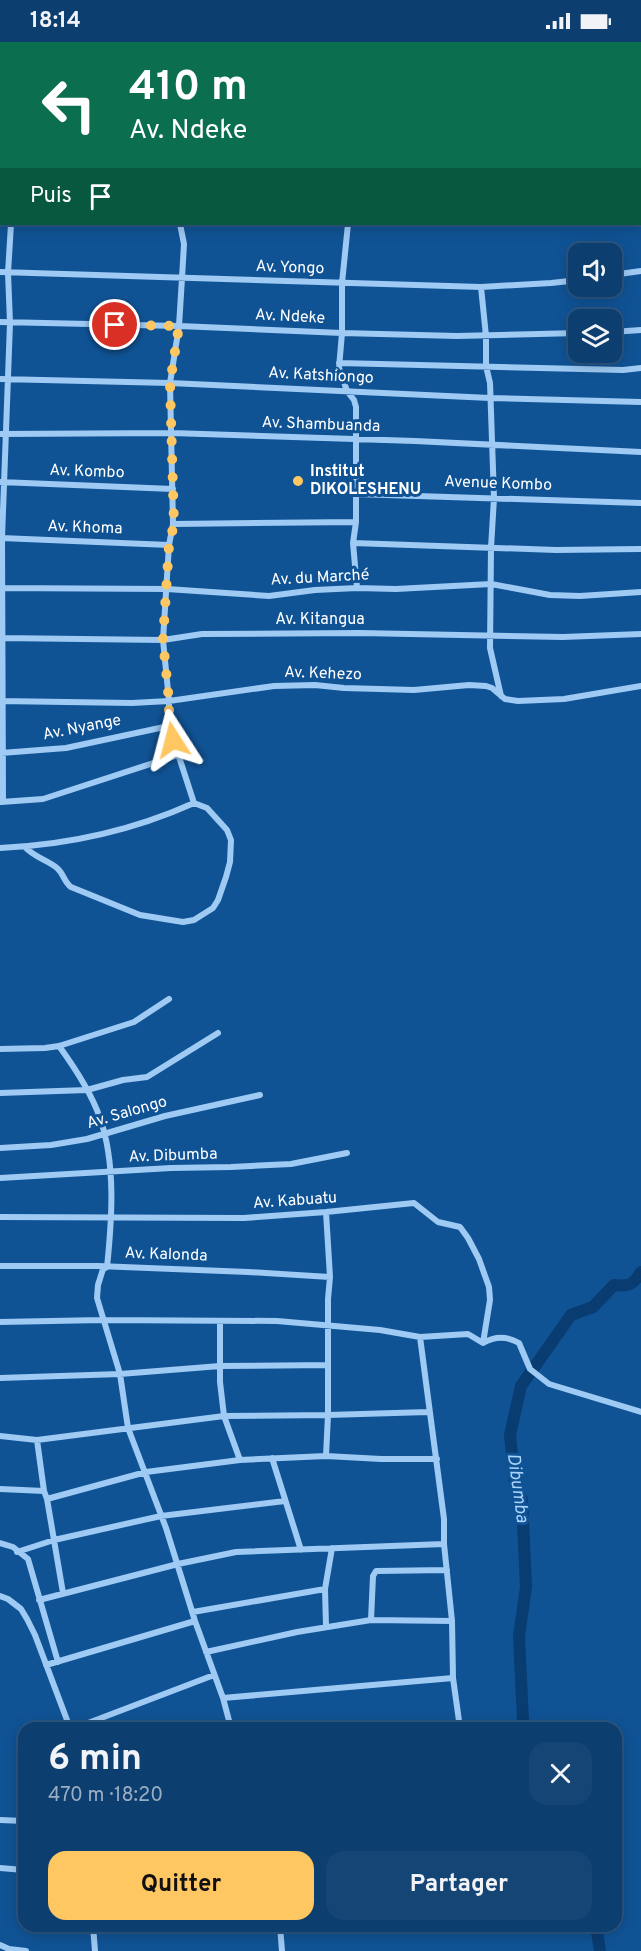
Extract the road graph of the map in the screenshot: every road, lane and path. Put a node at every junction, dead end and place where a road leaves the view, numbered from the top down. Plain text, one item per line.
1 (11, 225) edge
2 (180, 225) edge
3 (348, 225) edge
4 (641, 271) edge
5 (0, 272) edge
6 (8, 273) junction
7 (622, 274) edge
8 (182, 278) junction
9 (568, 281) edge
10 (342, 283) junction
11 (482, 287) junction
12 (0, 322) edge
13 (10, 323) junction
14 (179, 326) junction
15 (641, 330) edge
16 (622, 331) edge
17 (342, 333) junction
18 (568, 333) edge
19 (486, 336) junction
20 (339, 363) junction
21 (486, 366) junction
22 (641, 368) edge
23 (4, 379) edge
24 (170, 383) junction
25 (347, 391) junction
26 (490, 398) junction
27 (641, 402) edge
28 (172, 433) junction
29 (3, 434) edge
30 (356, 440) junction
31 (493, 446) junction
32 (641, 452) edge
33 (2, 482) edge
34 (173, 489) junction
35 (355, 494) junction
36 (494, 498) junction
37 (641, 503) edge
38 (356, 522) junction
39 (174, 524) junction
40 (1, 538) edge
41 (353, 543) junction
42 (169, 545) junction
43 (491, 548) junction
44 (641, 549) edge
45 (491, 584) junction
46 (2, 588) edge
47 (357, 588) junction
48 (167, 589) junction
49 (641, 592) edge
50 (641, 634) edge
51 (490, 635) junction
52 (1, 638) edge
53 (163, 640) junction
54 (641, 686) edge
55 (501, 696) junction
56 (2, 701) edge
57 (169, 701) junction
58 (169, 726) junction
59 (1, 753) edge
60 (178, 755) junction
61 (2, 802) edge
62 (194, 803) junction
63 (25, 847) junction
64 (0, 848) edge
65 (169, 999) dead end
66 (218, 1033) dead end
67 (59, 1046) junction
68 (0, 1049) edge
69 (87, 1090) junction
70 (0, 1093) edge
71 (260, 1095) dead end
72 (104, 1133) junction
73 (0, 1148) edge
74 (347, 1153) dead end
75 (110, 1172) junction
76 (0, 1178) edge
77 (326, 1212) junction
78 (0, 1217) edge
79 (110, 1218) junction
80 (0, 1266) edge
81 (107, 1267) junction
82 (330, 1277) junction
83 (102, 1320) junction
84 (220, 1321) junction
85 (0, 1322) edge
86 (328, 1324) junction
87 (420, 1337) junction
88 (483, 1343) junction
89 (328, 1365) junction
90 (220, 1366) junction
91 (120, 1374) junction
92 (0, 1378) edge
93 (428, 1412) junction
94 (641, 1412) edge
95 (328, 1415) junction
96 (224, 1416) junction
97 (128, 1428) junction
98 (0, 1436) edge
99 (37, 1440) junction
100 (326, 1456) junction
101 (272, 1458) junction
102 (437, 1459) junction
103 (240, 1460) junction
104 (146, 1472) junction
105 (0, 1489) edge
106 (44, 1491) junction
107 (47, 1499) junction
108 (285, 1501) junction
109 (161, 1516) junction
110 (54, 1540) junction
111 (0, 1543) edge
112 (444, 1544) junction
113 (332, 1548) junction
114 (301, 1550) junction
115 (17, 1552) junction
116 (178, 1564) junction
117 (447, 1570) junction
118 (325, 1589) junction
119 (63, 1593) junction
120 (0, 1596) edge
121 (39, 1600) junction
122 (193, 1612) junction
123 (371, 1620) junction
124 (195, 1621) junction
125 (452, 1622) junction
126 (326, 1626) junction
127 (206, 1652) junction
128 (58, 1662) junction
129 (46, 1665) junction
130 (214, 1675) junction
131 (453, 1678) junction
132 (223, 1698) junction
133 (68, 1722) edge
134 (91, 1722) edge
135 (229, 1722) edge
136 (459, 1722) edge
137 (0, 1820) edge
138 (18, 1821) edge
139 (0, 1868) edge
140 (18, 1870) edge
141 (93, 1932) edge
142 (280, 1932) edge
143 (0, 1945) edge
144 (26, 1951) edge
145 (95, 1951) edge
146 (282, 1951) edge

1 - 6 street
2 - 8 street
3 - 10 street
4 - 7 street
5 - 6 street, Av. Yongo
6 - 8 street, Av. Yongo
6 - 13 street
8 - 10 street, Av. Yongo
8 - 14 street
9 - 11 street, Av. Yongo
10 - 11 street, Av. Yongo
10 - 17 street
11 - 19 street
12 - 13 street, Av. Ndeke
13 - 14 street, Av. Ndeke
13 - 23 street
14 - 17 street, Av. Ndeke
14 - 24 street
15 - 16 street
17 - 19 street, Av. Ndeke
17 - 20 street
18 - 19 street, Av. Ndeke
19 - 21 street
20 - 21 street
20 - 25 street
21 - 22 street
21 - 26 street
23 - 24 street, Av. Katshiongo
23 - 29 street
24 - 25 street, Av. Katshiongo
24 - 28 street
25 - 26 street, Av. Katshiongo
25 - 30 street
26 - 27 street, Av. Katshiongo
26 - 31 street
28 - 29 street, Av. Shambuanda
28 - 30 street, Av. Shambuanda
28 - 34 street
29 - 33 street
30 - 31 street, Av. Shambuanda
30 - 35 street
31 - 32 street, Av. Shambuanda
31 - 36 street
33 - 34 street, Av. Kombo
33 - 40 street
34 - 39 street
35 - 36 street, Avenue Kombo
35 - 38 street
36 - 37 street, Avenue Kombo
36 - 43 street
38 - 39 street
38 - 41 street
39 - 42 street
40 - 42 street, Av. Khoma
40 - 46 street
41 - 43 street
41 - 47 street
42 - 48 street
43 - 44 street
43 - 45 street
45 - 47 street, Av. du Marché
45 - 49 street, Av. du Marché
45 - 51 street
46 - 48 street, Av. du Marché
46 - 52 street
47 - 48 street, Av. du Marché
48 - 53 street
50 - 51 street, Av. Kitangua
51 - 53 street, Av. Kitangua
51 - 55 street
52 - 53 street, Av. Kitangua
52 - 56 street
53 - 57 street
54 - 55 street, Av. Kehezo
55 - 57 street, Av. Kehezo
56 - 57 street, Av. Kehezo
56 - 59 street
57 - 58 street
58 - 59 street, Av. Nyange
58 - 60 street
59 - 61 street
60 - 61 street
60 - 62 street
62 - 63 street
62 - 63 street
63 - 64 street
65 - 67 street
66 - 69 street
67 - 68 street
67 - 69 street
69 - 70 street
69 - 72 street
71 - 72 street, Av. Salongo
72 - 73 street, Av. Salongo
72 - 75 street
74 - 75 street, Av. Dibumba
75 - 76 street, Av. Dibumba
75 - 79 street
77 - 79 street, Av. Kabuatu
77 - 82 street
77 - 88 street, Av. Kabuatu
78 - 79 street, Av. Kabuatu
79 - 81 street
80 - 81 street, Av. Kalonda
81 - 82 street, Av. Kalonda
81 - 83 street
82 - 86 street
83 - 84 street
83 - 85 street
83 - 91 street
84 - 86 street
84 - 90 street
86 - 87 street
86 - 89 street
87 - 88 street
87 - 93 street
88 - 94 street
89 - 90 street
89 - 95 street
90 - 91 street
90 - 96 street
91 - 92 street
91 - 97 street
93 - 95 street
93 - 102 street
95 - 96 street
95 - 100 street
96 - 97 street
96 - 103 street
97 - 99 street
97 - 104 street
98 - 99 street
99 - 106 street
100 - 101 street
100 - 102 street
101 - 103 street
101 - 108 street
102 - 112 street
103 - 104 street
104 - 107 street
104 - 109 street
105 - 106 street
106 - 107 street
107 - 110 street
108 - 109 street
108 - 114 street
109 - 110 street
109 - 116 street
110 - 115 street
110 - 119 street
111 - 115 street
112 - 113 street
112 - 117 street
113 - 114 street
113 - 118 street
114 - 116 street
115 - 121 street
116 - 119 street
116 - 122 street
117 - 123 street
117 - 125 street
118 - 122 street
118 - 126 street
119 - 121 street
120 - 129 street
121 - 128 street
122 - 124 street
123 - 125 street
123 - 126 street
124 - 127 street
124 - 128 street
125 - 131 street
126 - 127 street
127 - 130 street
128 - 129 street
129 - 133 street
130 - 132 street
130 - 134 street
131 - 132 street
131 - 136 street
132 - 135 street
137 - 138 street
139 - 140 street
141 - 145 street
142 - 146 street
143 - 144 street

